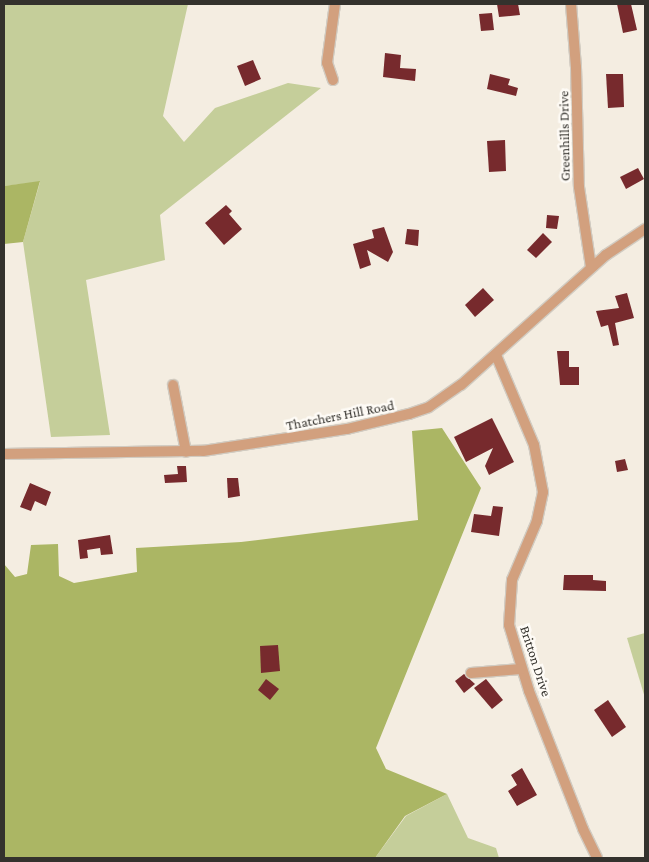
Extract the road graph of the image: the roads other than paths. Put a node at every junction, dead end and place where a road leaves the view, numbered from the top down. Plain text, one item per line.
1 (335, 4) edge
2 (571, 4) edge
3 (333, 80) dead end
4 (645, 228) edge
5 (591, 267) junction
6 (496, 355) junction
7 (173, 385) dead end
8 (186, 452) junction
9 (4, 454) edge
10 (521, 669) junction
11 (471, 673) dead end
12 (598, 858) edge

1 - 3 street
2 - 5 street, Greenhills Drive
4 - 5 street, Thatchers Hill Road
5 - 6 street, Thatchers Hill Road
6 - 8 street, Thatchers Hill Road
6 - 10 street, Britton Drive
7 - 8 street
8 - 9 street, Thatchers Hill Road
10 - 11 street
10 - 12 street, Britton Drive

